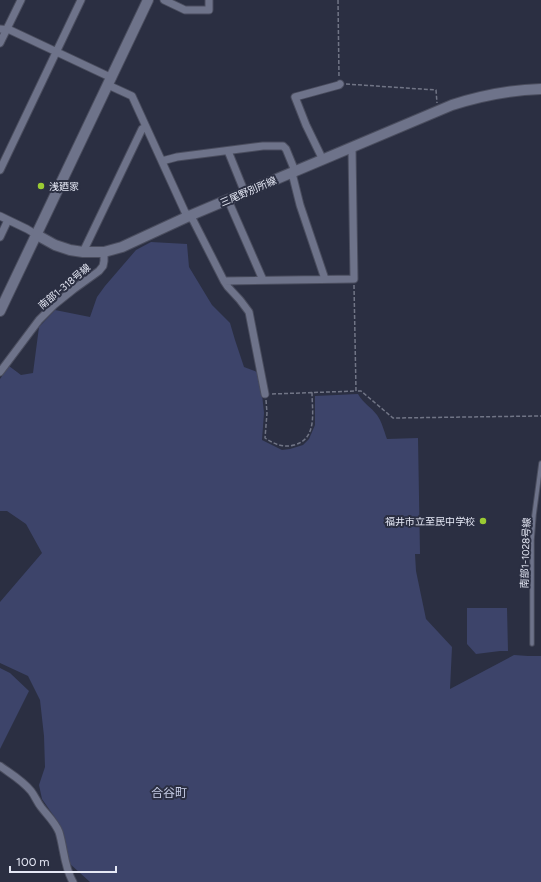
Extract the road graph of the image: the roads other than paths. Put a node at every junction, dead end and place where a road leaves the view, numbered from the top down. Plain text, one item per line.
1 (21, 0) edge
2 (81, 0) edge
3 (148, 0) edge
4 (164, 0) edge
5 (209, 0) edge
6 (3, 29) edge
7 (0, 43) edge
8 (56, 52) junction
9 (110, 81) junction
10 (340, 84) road end
11 (541, 89) edge
12 (146, 127) junction
13 (352, 148) junction
14 (228, 150) junction
15 (323, 160) junction
16 (162, 161) junction
17 (0, 170) edge
18 (294, 172) junction
19 (245, 193) junction
20 (228, 200) junction
21 (0, 216) edge
22 (189, 216) junction
23 (8, 220) junction
24 (37, 235) junction
25 (0, 237) edge
26 (83, 252) junction
27 (104, 252) junction
28 (325, 279) junction
29 (263, 280) junction
30 (224, 281) junction
31 (0, 311) edge
32 (0, 372) edge
33 (265, 394) road end
34 (541, 463) edge
35 (532, 644) dead end
36 (0, 766) edge
37 (73, 882) edge

1 - 6 street
2 - 8 street
3 - 9 main road
4 - 5 street
6 - 7 street
6 - 8 street
8 - 9 street
8 - 17 street
9 - 12 street
9 - 24 main road
10 - 15 street
11 - 13 main road, 三尾野別所線
12 - 16 street
12 - 26 street
13 - 15 main road, 三尾野別所線
13 - 28 street
14 - 16 street
14 - 18 street
14 - 19 street
15 - 18 main road, 三尾野別所線
16 - 22 street
18 - 19 main road, 三尾野別所線
18 - 28 street
19 - 20 main road, 三尾野別所線
20 - 22 main road, 三尾野別所線
20 - 29 street
21 - 23 street
22 - 27 main road, 三尾野別所線
22 - 30 street
23 - 24 street
23 - 25 street
24 - 26 main road, 三尾野別所線
24 - 31 main road
26 - 27 main road, 三尾野別所線
27 - 32 street, 南部1-318号線
28 - 29 street
29 - 30 street
30 - 33 street
34 - 35 lane, 南部1-1028号線
36 - 37 street

